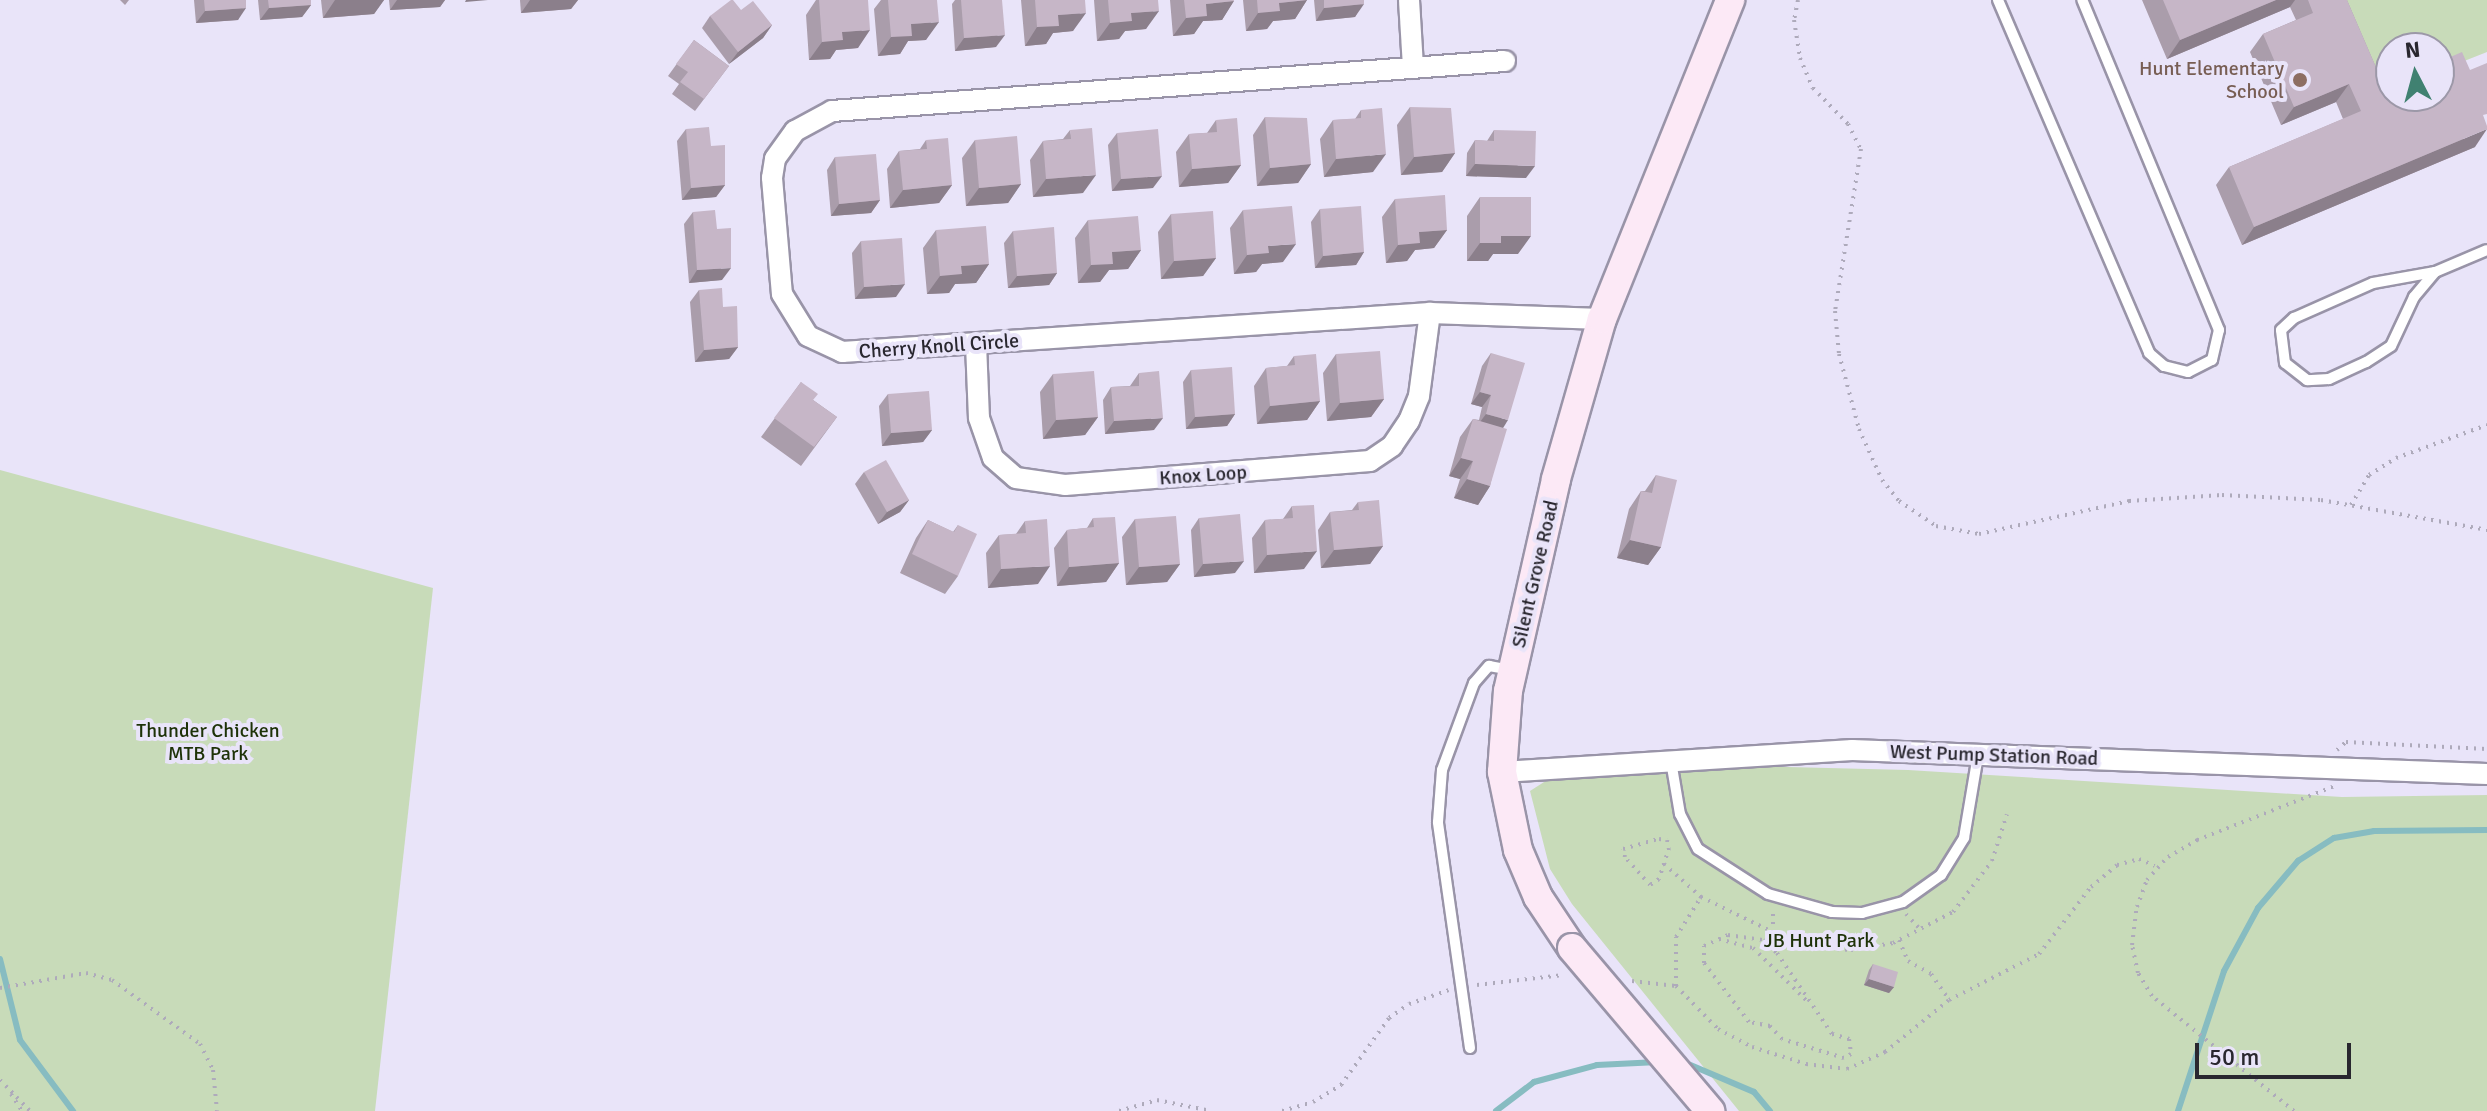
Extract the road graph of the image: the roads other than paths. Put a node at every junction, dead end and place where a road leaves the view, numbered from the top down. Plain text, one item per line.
1 (1409, 0) edge
2 (1730, 0) edge
3 (1998, 0) edge
4 (2082, 0) edge
5 (1505, 61) dead end
6 (1413, 68) junction
7 (2487, 250) edge
8 (2435, 272) junction
9 (1430, 313) junction
10 (1602, 319) junction
11 (976, 344) junction
12 (1513, 670) junction
13 (1978, 754) junction
14 (1671, 761) junction
15 (1502, 772) junction
16 (2487, 774) edge
17 (1470, 1048) dead end
18 (1710, 1111) edge

1 - 6 street
2 - 10 street, Silent Grove Road
3 - 4 lane
5 - 6 street, Cherry Knoll Circle
6 - 11 street, Cherry Knoll Circle
7 - 8 lane
8 - 8 lane
9 - 10 street, Cherry Knoll Circle
9 - 11 street, Cherry Knoll Circle
9 - 11 street, Knox Loop
10 - 12 street, Silent Grove Road
12 - 15 street, Silent Grove Road
12 - 17 lane
13 - 14 street, West Pump Station Road
13 - 14 lane
13 - 16 street, West Pump Station Road
14 - 15 street, West Pump Station Road
15 - 18 street, Silent Grove Road, bridge

